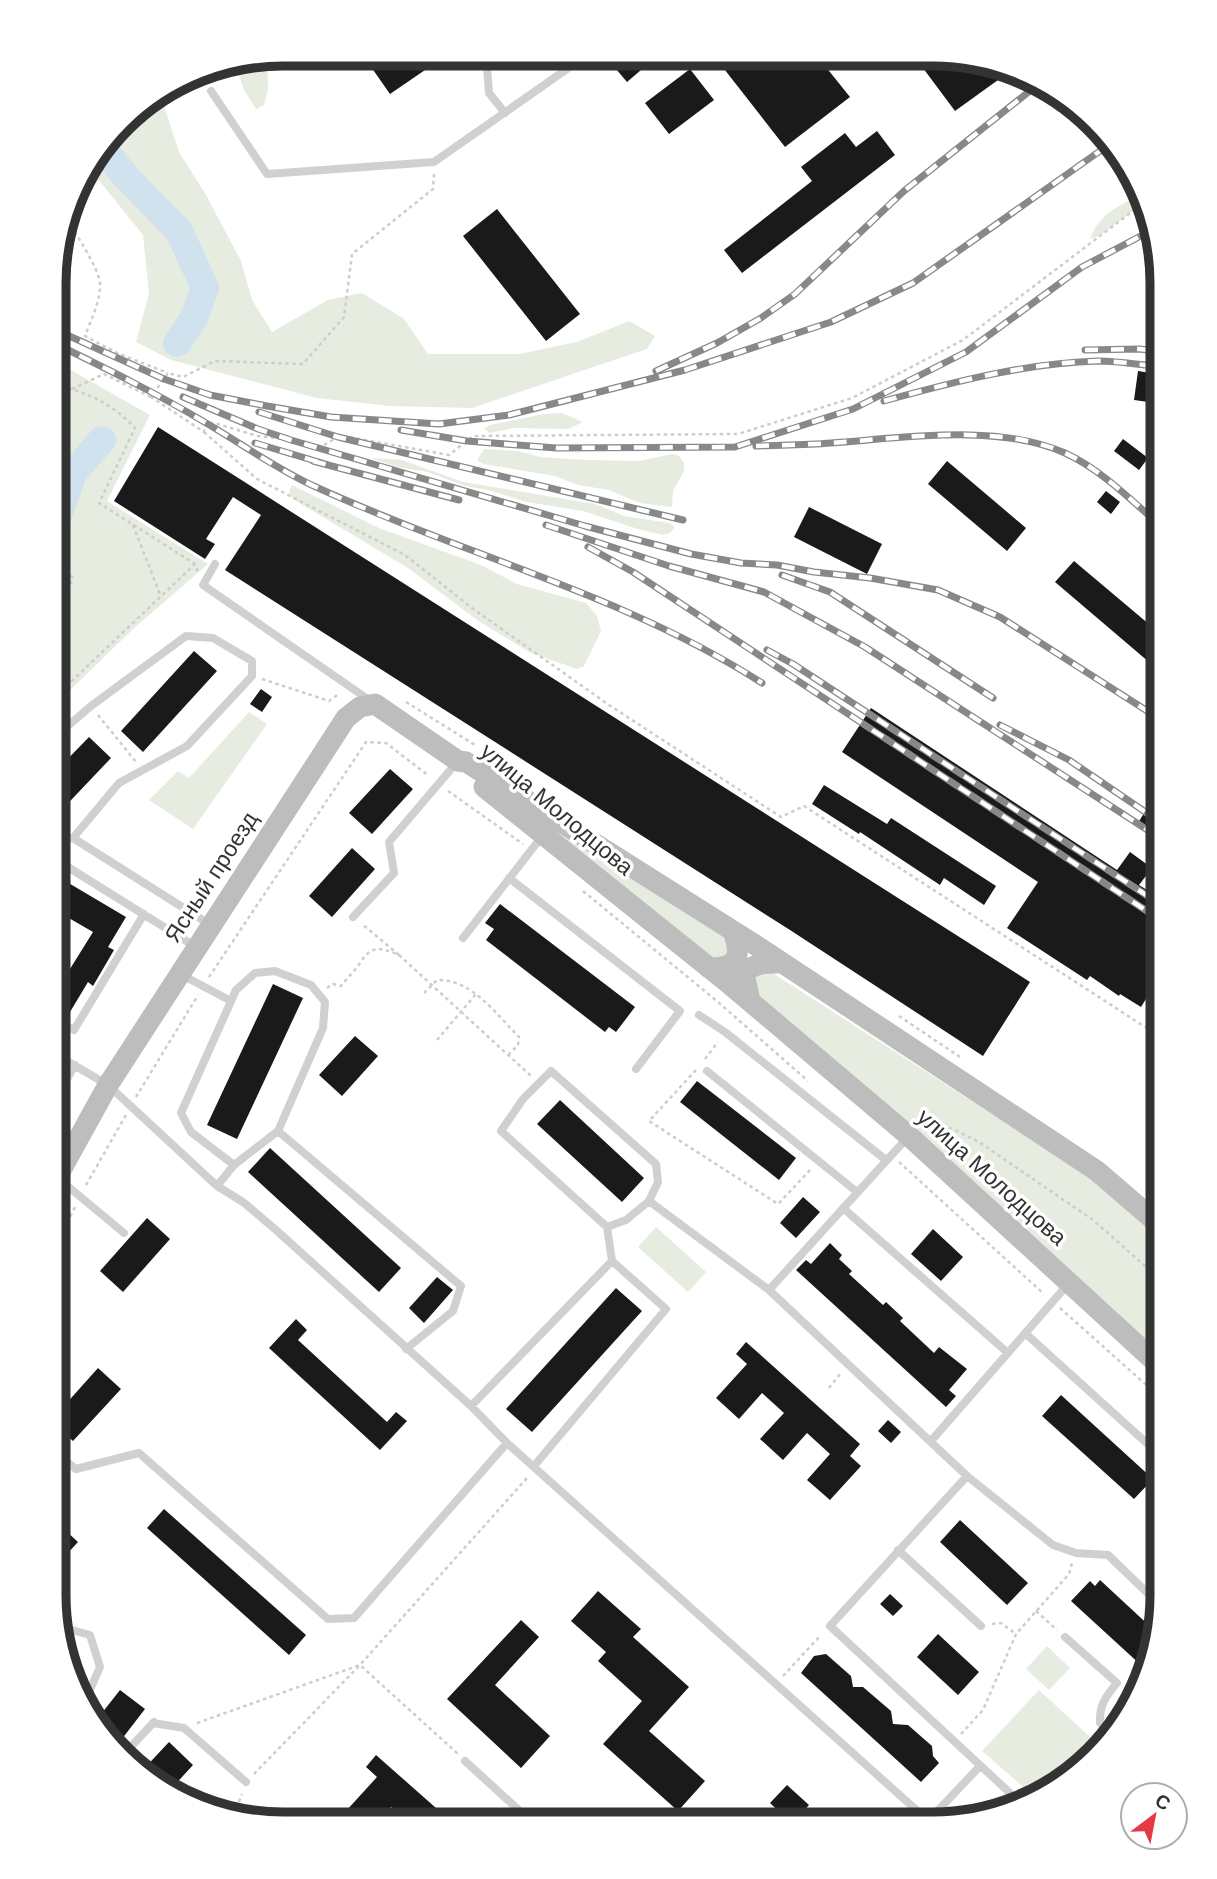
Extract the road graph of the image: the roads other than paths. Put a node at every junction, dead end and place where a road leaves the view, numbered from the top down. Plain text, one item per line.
1 (487, 66) edge
2 (571, 66) edge
3 (211, 91) dead end
4 (505, 113) junction
5 (215, 564) dead end
6 (374, 704) junction
7 (66, 728) edge
8 (458, 761) junction
9 (543, 835) junction
10 (66, 838) edge
11 (73, 838) junction
12 (66, 866) edge
13 (509, 878) junction
14 (144, 914) junction
15 (353, 917) road end
16 (211, 925) junction
17 (733, 930) junction
18 (463, 938) dead end
19 (197, 947) junction
20 (782, 963) junction
21 (709, 968) junction
22 (179, 974) junction
23 (231, 1001) junction
24 (750, 1002) junction
25 (699, 1015) dead end
26 (66, 1025) edge
27 (66, 1060) edge
28 (75, 1065) junction
29 (636, 1069) dead end
30 (707, 1071) dead end
31 (66, 1081) edge
32 (108, 1085) junction
33 (278, 1131) junction
34 (909, 1136) junction
35 (886, 1160) junction
36 (66, 1161) edge
37 (233, 1165) junction
38 (217, 1186) junction
39 (66, 1187) edge
40 (857, 1192) junction
41 (649, 1201) junction
42 (843, 1208) junction
43 (1150, 1217) edge
44 (607, 1227) junction
45 (124, 1233) dead end
46 (612, 1261) junction
47 (1069, 1283) junction
48 (769, 1290) junction
49 (1026, 1333) junction
50 (406, 1349) junction
51 (1008, 1353) junction
52 (1150, 1357) edge
53 (471, 1406) junction
54 (931, 1441) junction
55 (507, 1443) junction
56 (1150, 1446) edge
57 (66, 1461) edge
58 (534, 1466) junction
59 (967, 1476) junction
60 (898, 1550) junction
61 (1150, 1595) edge
62 (981, 1626) road end
63 (69, 1629) edge
64 (1065, 1637) road end
65 (89, 1691) edge
66 (1105, 1728) edge
67 (129, 1748) edge
68 (465, 1761) road end
69 (980, 1766) junction
70 (246, 1782) road end
71 (1015, 1797) edge
72 (521, 1812) edge
73 (919, 1812) edge
74 (940, 1812) edge

1 - 4 lane
2 - 4 lane
3 - 4 lane
5 - 6 lane
6 - 8 street
6 - 16 street, Ясный проезд
7 - 11 lane
8 - 9 street, улица Молодцова
8 - 15 lane
8 - 17 street, улица Молодцова
9 - 13 lane
9 - 21 street, улица Молодцова
10 - 11 lane
11 - 16 lane
12 - 14 lane
13 - 18 lane
13 - 29 lane
14 - 19 lane
14 - 26 lane
16 - 19 street, Ясный проезд
17 - 20 street, улица Молодцова
17 - 21 street
19 - 22 street, Ясный проезд
20 - 24 street
20 - 43 street, улица Молодцова
21 - 24 street, улица Молодцова
22 - 23 lane
22 - 32 street, Ясный проезд
23 - 33 lane
23 - 37 lane
24 - 34 street, улица Молодцова
25 - 35 lane
27 - 28 lane
28 - 31 lane
28 - 32 lane
30 - 40 lane
32 - 36 street, Ясный проезд
32 - 38 lane
33 - 37 lane
33 - 50 lane
34 - 35 lane
34 - 47 street, улица Молодцова
35 - 40 lane
37 - 38 lane
38 - 50 lane
39 - 45 lane
40 - 42 lane
41 - 44 lane
41 - 44 lane
41 - 48 lane
42 - 48 lane
42 - 51 lane
44 - 46 lane
46 - 53 lane
46 - 58 lane
47 - 49 lane
47 - 52 street, улица Молодцова
48 - 54 lane
49 - 51 lane
49 - 56 lane
50 - 53 lane
51 - 54 lane
53 - 55 lane
54 - 59 lane
55 - 57 lane
55 - 58 lane
58 - 73 lane
59 - 60 lane
59 - 61 lane
60 - 62 lane
60 - 69 lane
63 - 65 lane
64 - 66 lane
67 - 70 lane
68 - 72 lane
69 - 71 lane
69 - 74 lane

